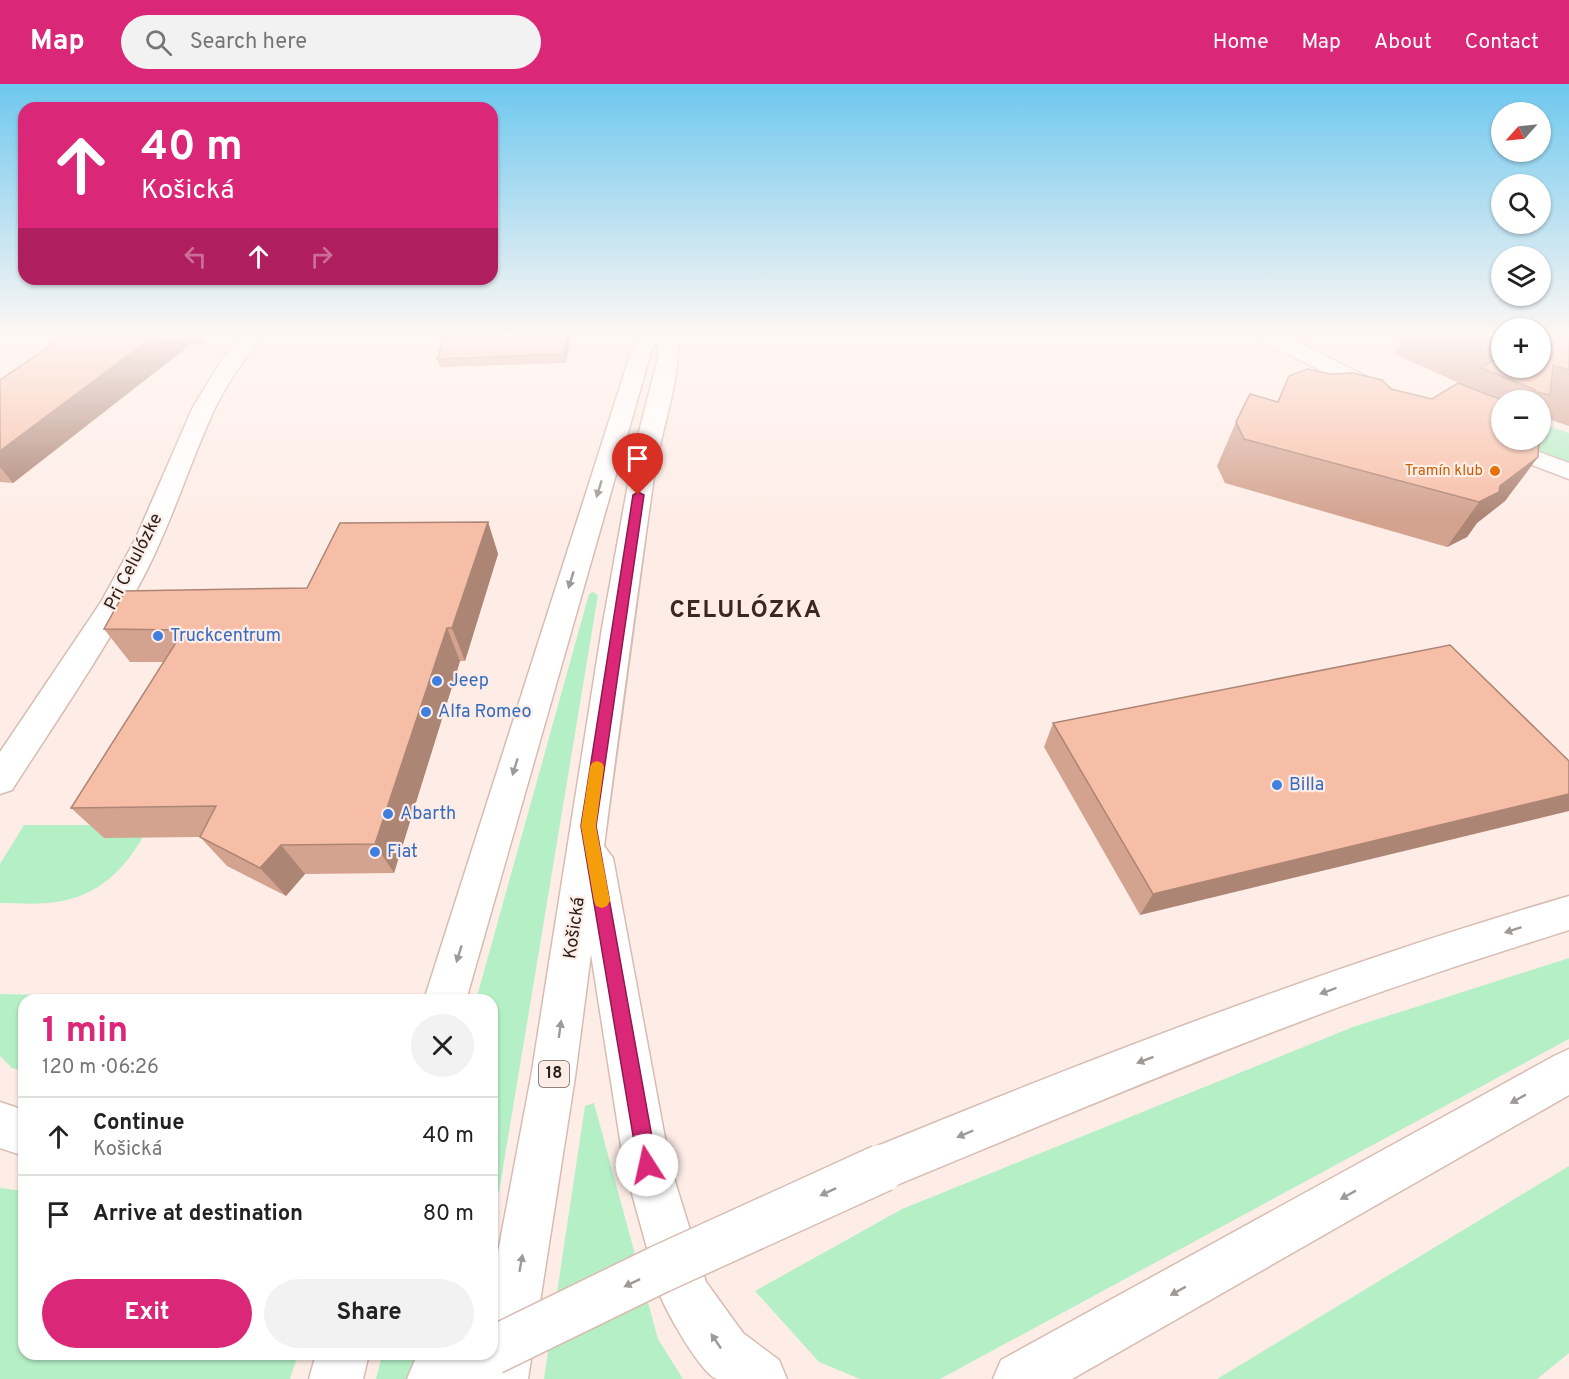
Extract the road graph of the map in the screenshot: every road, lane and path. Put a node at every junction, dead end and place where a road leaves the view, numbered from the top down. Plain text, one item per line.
1 (211, 395) edge
2 (628, 395) edge
3 (659, 395) edge
4 (1388, 395) edge
5 (1397, 400) edge
6 (1479, 436) edge
7 (1569, 472) edge
8 (0, 780) edge
9 (589, 826) junction
10 (1569, 914) edge
11 (447, 994) edge
12 (1569, 1071) edge
13 (0, 1125) edge
14 (18, 1131) edge
15 (498, 1315) edge
16 (498, 1327) edge
17 (498, 1354) edge
18 (341, 1360) edge
19 (457, 1360) edge
20 (336, 1379) edge
21 (434, 1379) edge
22 (501, 1379) edge
23 (760, 1379) edge
24 (1020, 1379) edge

1 - 8 main road, Pri Celulózke
2 -> 11 main road
3 - 9 main road, Košická / 18
4 - 5 main road
6 - 7 main road
15 -> 9 main road, Košická / 18
23 -> 9 main road
10 -> 16 main road, bridge
12 -> 24 main road
13 - 14 main road
17 - 22 main road, Košická / 18
18 - 20 main road
19 - 21 main road

